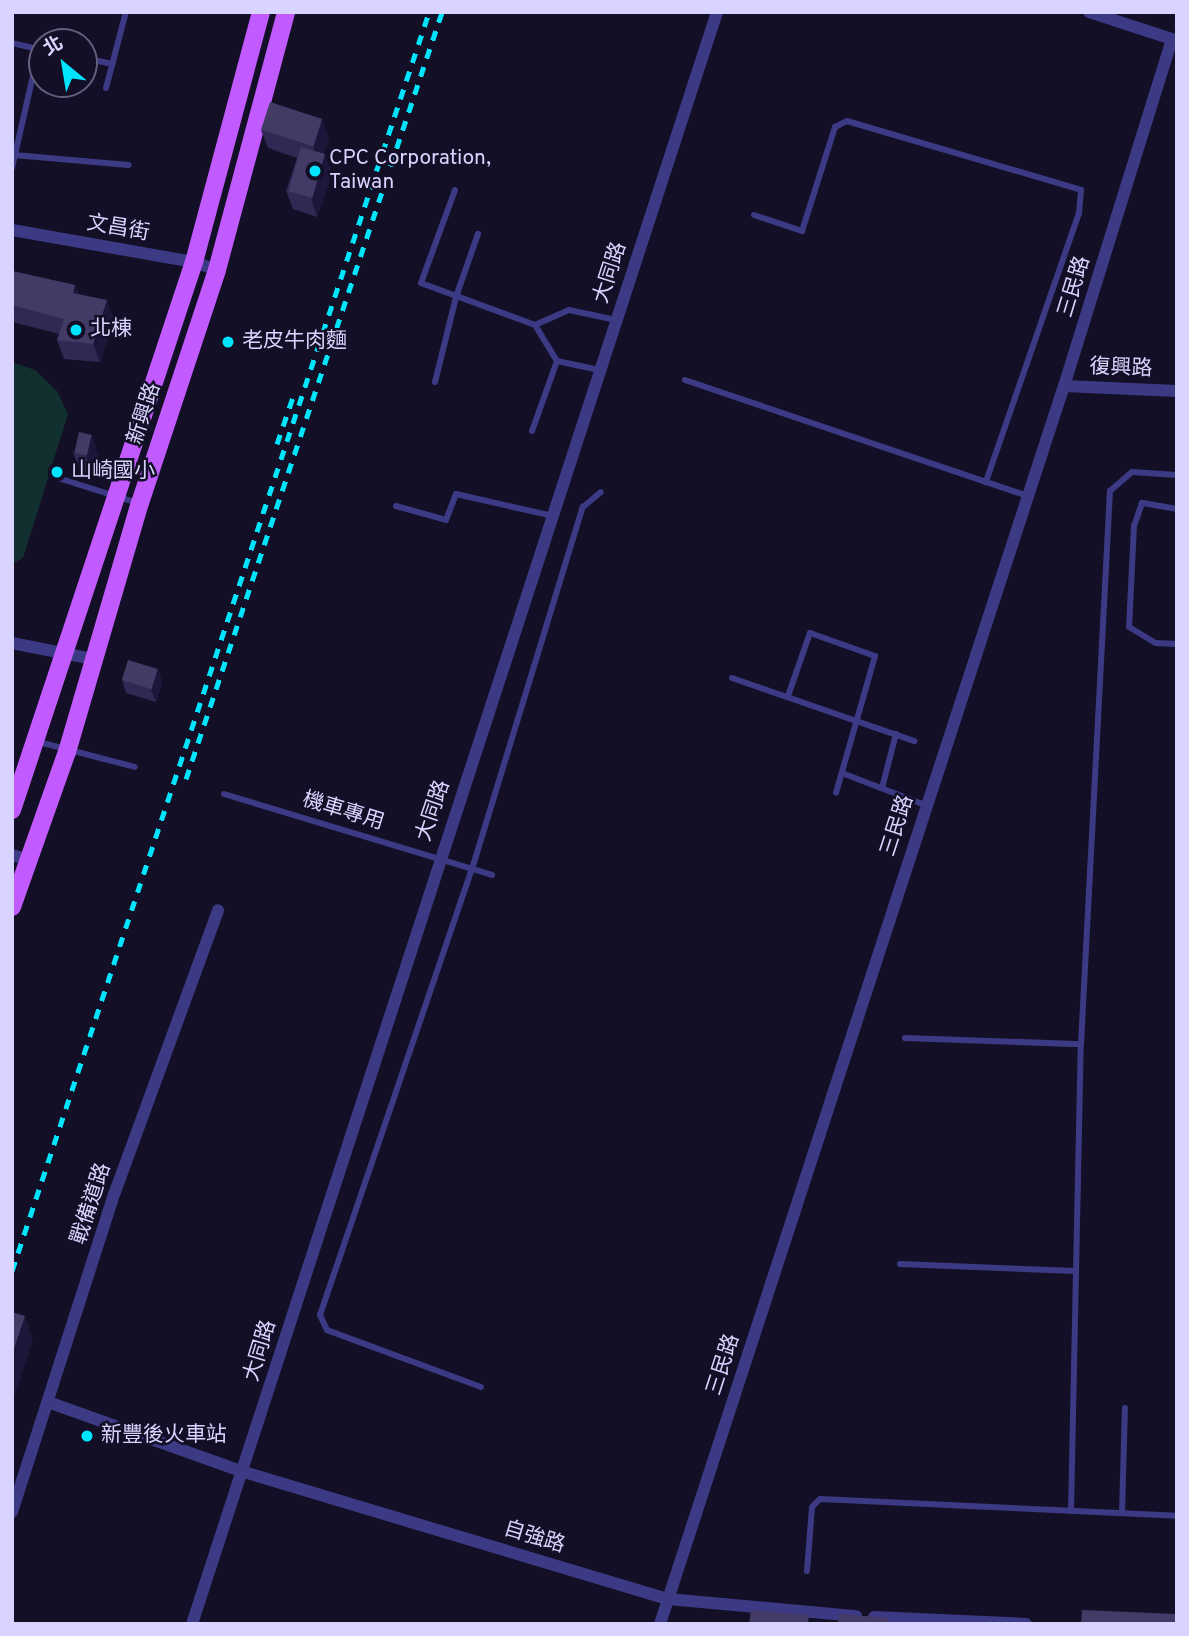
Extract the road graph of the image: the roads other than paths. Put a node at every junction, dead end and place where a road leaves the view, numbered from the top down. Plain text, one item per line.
1 (126, 12) edge
2 (261, 12) edge
3 (286, 12) edge
4 (718, 12) edge
5 (1089, 12) edge
6 (98, 61) edge
7 (113, 64) junction
8 (106, 88) dead end
9 (28, 98) edge
10 (14, 155) edge
11 (129, 165) dead end
12 (12, 168) edge
13 (455, 190) dead end
14 (754, 215) dead end
15 (12, 230) edge
16 (478, 234) dead end
17 (194, 262) junction
18 (217, 270) junction
19 (456, 297) junction
20 (616, 320) junction
21 (535, 325) junction
22 (557, 360) junction
23 (599, 370) junction
24 (685, 380) dead end
25 (435, 382) dead end
26 (1065, 386) junction
27 (1177, 391) edge
28 (532, 431) dead end
29 (1177, 475) edge
30 (55, 477) dead end
31 (986, 482) junction
32 (601, 492) dead end
33 (116, 494) junction
34 (1027, 496) junction
35 (140, 503) junction
36 (396, 506) dead end
37 (1177, 509) edge
38 (554, 517) junction
39 (12, 643) edge
40 (1177, 644) edge
41 (68, 650) junction
42 (93, 659) junction
43 (732, 678) dead end
44 (788, 696) junction
45 (858, 720) junction
46 (896, 734) junction
47 (35, 741) junction
48 (914, 741) dead end
49 (67, 752) junction
50 (135, 767) dead end
51 (842, 773) junction
52 (882, 788) junction
53 (836, 793) dead end
54 (224, 794) dead end
55 (925, 805) junction
56 (12, 810) edge
57 (12, 855) edge
58 (438, 859) junction
59 (30, 860) junction
60 (471, 869) junction
61 (492, 875) dead end
62 (12, 907) edge
63 (218, 910) dead end
64 (905, 1038) dead end
65 (1081, 1044) junction
66 (900, 1264) dead end
67 (1076, 1271) junction
68 (481, 1387) dead end
69 (48, 1402) junction
70 (1125, 1408) dead end
71 (244, 1472) junction
72 (1071, 1511) junction
73 (12, 1513) edge
74 (1122, 1513) junction
75 (1177, 1516) edge
76 (807, 1571) dead end
77 (668, 1598) junction
78 (991, 1623) edge
79 (192, 1624) edge
80 (660, 1624) edge
81 (1026, 1624) edge

1 - 7 lane
2 - 17 main road, 新興路
3 - 18 main road, 新興路
4 - 20 street, 大同路
5 - 26 street, 三民路
6 - 7 lane
7 - 8 lane
9 - 10 lane
10 - 11 lane
10 - 12 lane
13 - 19 lane
14 - 31 lane
15 - 17 street, 文昌街
16 - 19 lane
17 - 18 street, 文昌街
17 - 33 main road, 新興路
18 - 35 main road, 新興路
19 - 21 lane
19 - 25 lane
20 - 21 lane
20 - 23 street, 大同路
21 - 22 lane
22 - 23 lane
22 - 28 lane
23 - 38 street, 大同路
24 - 31 lane
26 - 27 street, 復興路
26 - 34 street, 三民路
29 - 65 lane
30 - 33 lane
31 - 34 lane
32 - 60 lane
33 - 35 lane
33 - 41 main road, 新興路
34 - 55 street, 三民路
35 - 42 main road, 新興路
36 - 38 lane
37 - 40 lane
38 - 58 street, 大同路
39 - 41 street
41 - 42 street
41 - 47 main road, 新興路
42 - 49 main road, 新興路
43 - 44 lane
44 - 45 lane
44 - 45 lane
45 - 46 lane
45 - 51 lane
46 - 48 lane
46 - 52 lane
47 - 49 lane
47 - 56 main road, 新興路
49 - 50 lane
49 - 59 main road, 新興路
51 - 52 lane
51 - 53 lane
52 - 55 lane
54 - 58 lane, 機車專用
55 - 77 street, 三民路
57 - 59 street
58 - 60 lane, 機車專用
58 - 71 street, 大同路
59 - 62 main road, 新興路
60 - 61 lane, 機車專用
60 - 68 lane
63 - 69 street, 戰備道路
64 - 65 lane
65 - 67 lane
66 - 67 lane
67 - 72 lane
69 - 71 street, 自強路
69 - 73 street, 戰備道路
70 - 74 lane
71 - 77 street, 自強路
71 - 79 street, 大同路
72 - 74 lane
72 - 76 lane
74 - 75 lane
77 - 78 street, 自強路
77 - 80 street, 三民路
78 - 81 street, 自強路

